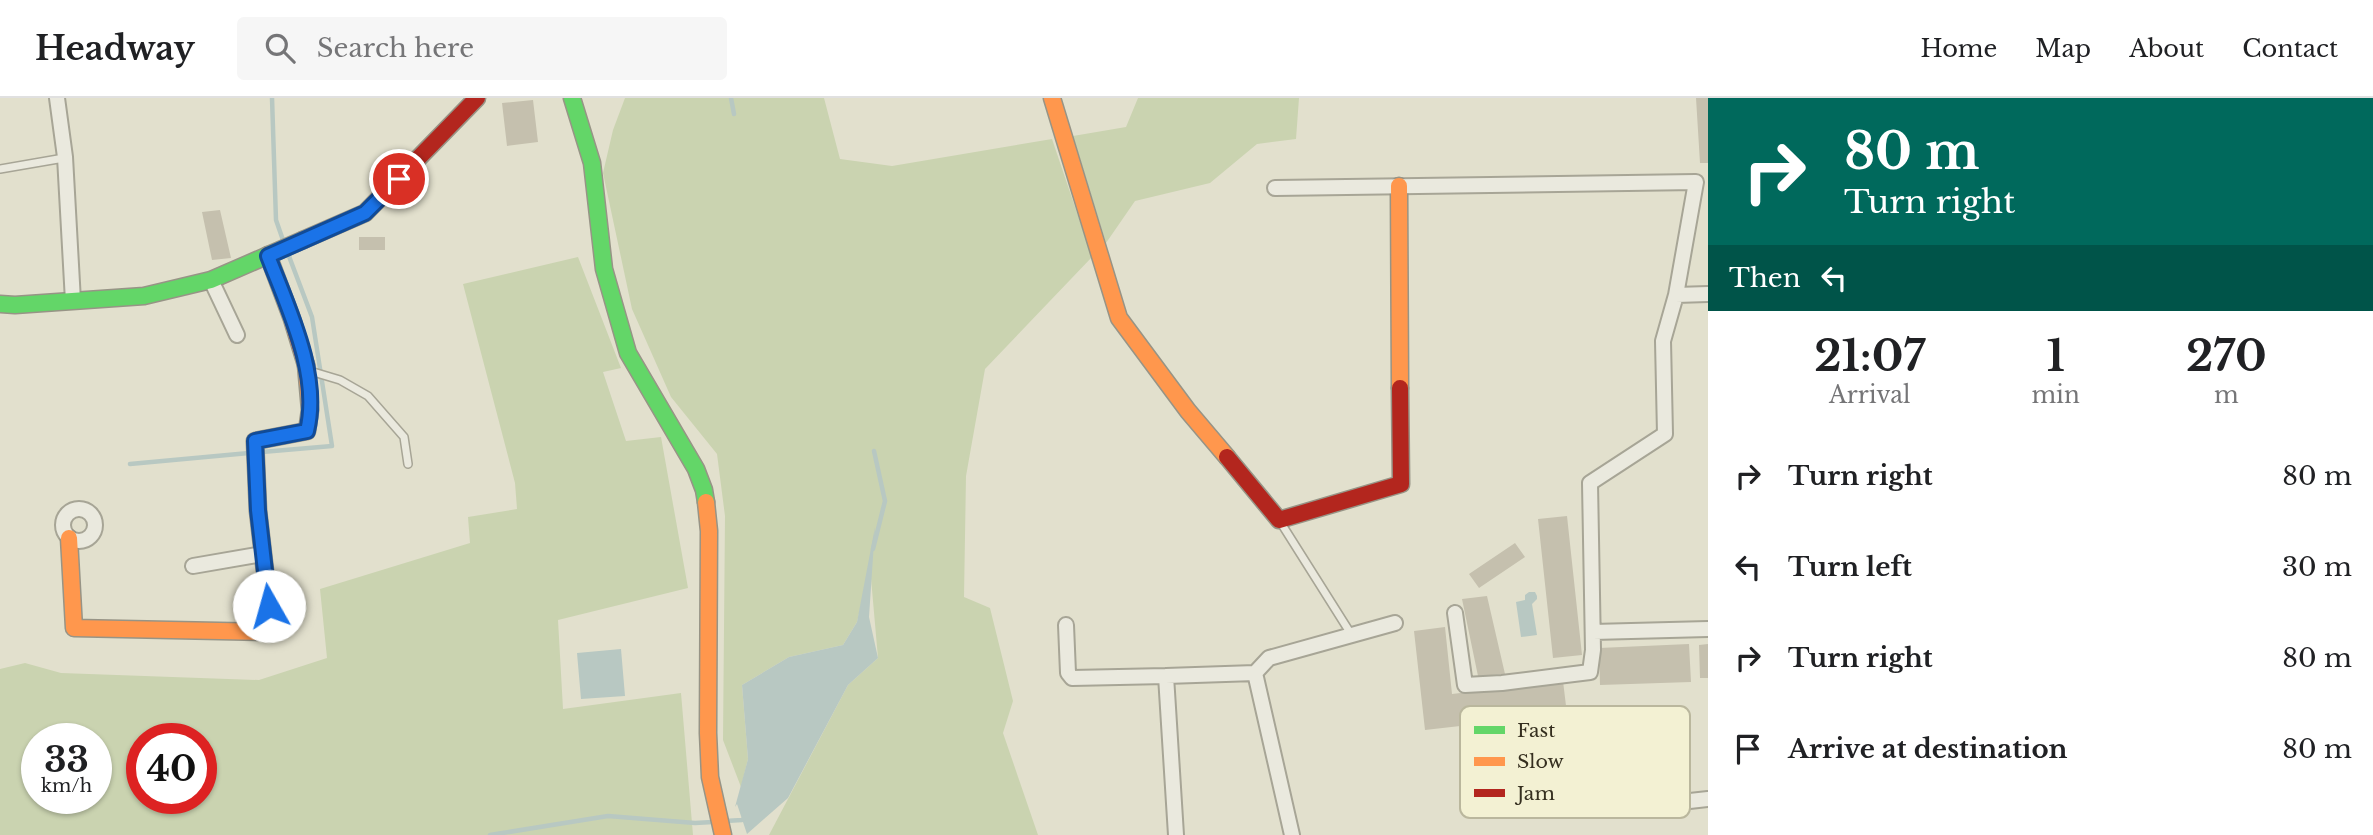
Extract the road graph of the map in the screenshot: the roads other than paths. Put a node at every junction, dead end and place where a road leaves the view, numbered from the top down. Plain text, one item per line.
1 (57, 98) edge
2 (477, 98) edge
3 (572, 98) edge
4 (1052, 98) edge
5 (65, 158) junction
6 (0, 169) edge
7 (1702, 182) edge
8 (1399, 186) junction
9 (1275, 188) dead end
10 (268, 256) junction
11 (211, 280) junction
12 (1708, 294) edge
13 (1676, 295) junction
14 (74, 301) junction
15 (0, 304) edge
16 (237, 335) dead end
17 (306, 369) junction
18 (408, 464) dead end
19 (1279, 520) junction
20 (69, 538) dead end
21 (263, 554) junction
22 (193, 566) dead end
23 (1455, 613) dead end
24 (1395, 623) dead end
25 (1066, 625) dead end
26 (1708, 629) edge
27 (1593, 632) junction
28 (1352, 635) junction
29 (1255, 673) junction
30 (1166, 676) junction
31 (1708, 799) edge
32 (1690, 801) edge
33 (722, 830) edge
34 (1176, 835) edge
35 (1292, 835) edge

1 - 5 street
2 - 10 street
3 - 33 street
4 - 19 street
5 - 6 lane
5 - 14 street
7 - 8 street
7 - 13 street
8 - 9 street
8 - 19 street
10 - 11 street
10 - 17 street
11 - 14 street
11 - 16 street
12 - 13 street
13 - 27 street
14 - 15 street
17 - 18 lane
17 - 21 street
19 - 28 lane
20 - 21 street
21 - 22 street
23 - 27 street
24 - 28 street
25 - 30 street
26 - 27 street
28 - 29 street
29 - 30 street
29 - 35 street
30 - 34 street
31 - 32 street

